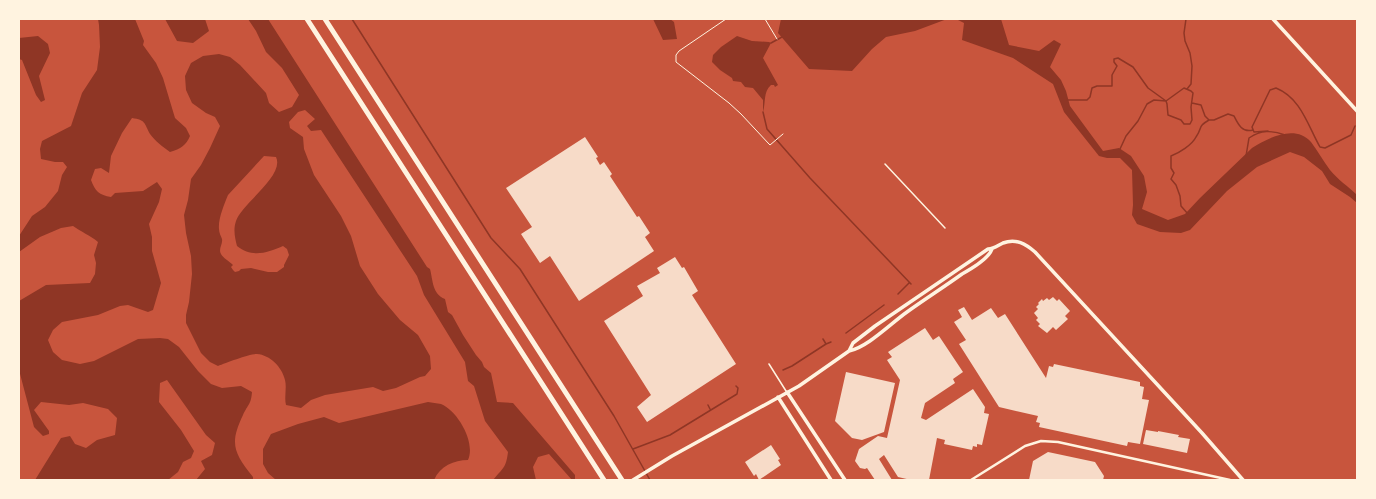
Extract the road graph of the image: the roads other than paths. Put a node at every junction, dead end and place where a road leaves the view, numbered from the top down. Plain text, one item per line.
1 (308, 19) edge
2 (325, 19) edge
3 (1273, 19) edge
4 (1357, 111) edge
5 (885, 164) dead end
6 (945, 228) dead end
7 (992, 249) junction
8 (901, 308) junction
9 (906, 312) junction
10 (849, 351) junction
11 (769, 364) dead end
12 (788, 392) junction
13 (778, 397) junction
14 (604, 480) edge
15 (622, 480) edge
16 (633, 480) edge
17 (830, 480) edge
18 (845, 480) edge
19 (971, 480) edge
20 (1230, 480) edge
21 (1243, 480) edge

1 - 14 highway
2 - 15 highway
3 - 4 street
5 - 6 lane
7 - 8 street
7 - 9 street
7 - 21 street
8 - 9 street
8 - 10 street
9 - 10 street
10 - 12 street
11 - 12 lane
12 - 13 street
12 - 18 street
13 - 16 street
13 - 17 street
19 - 20 street

